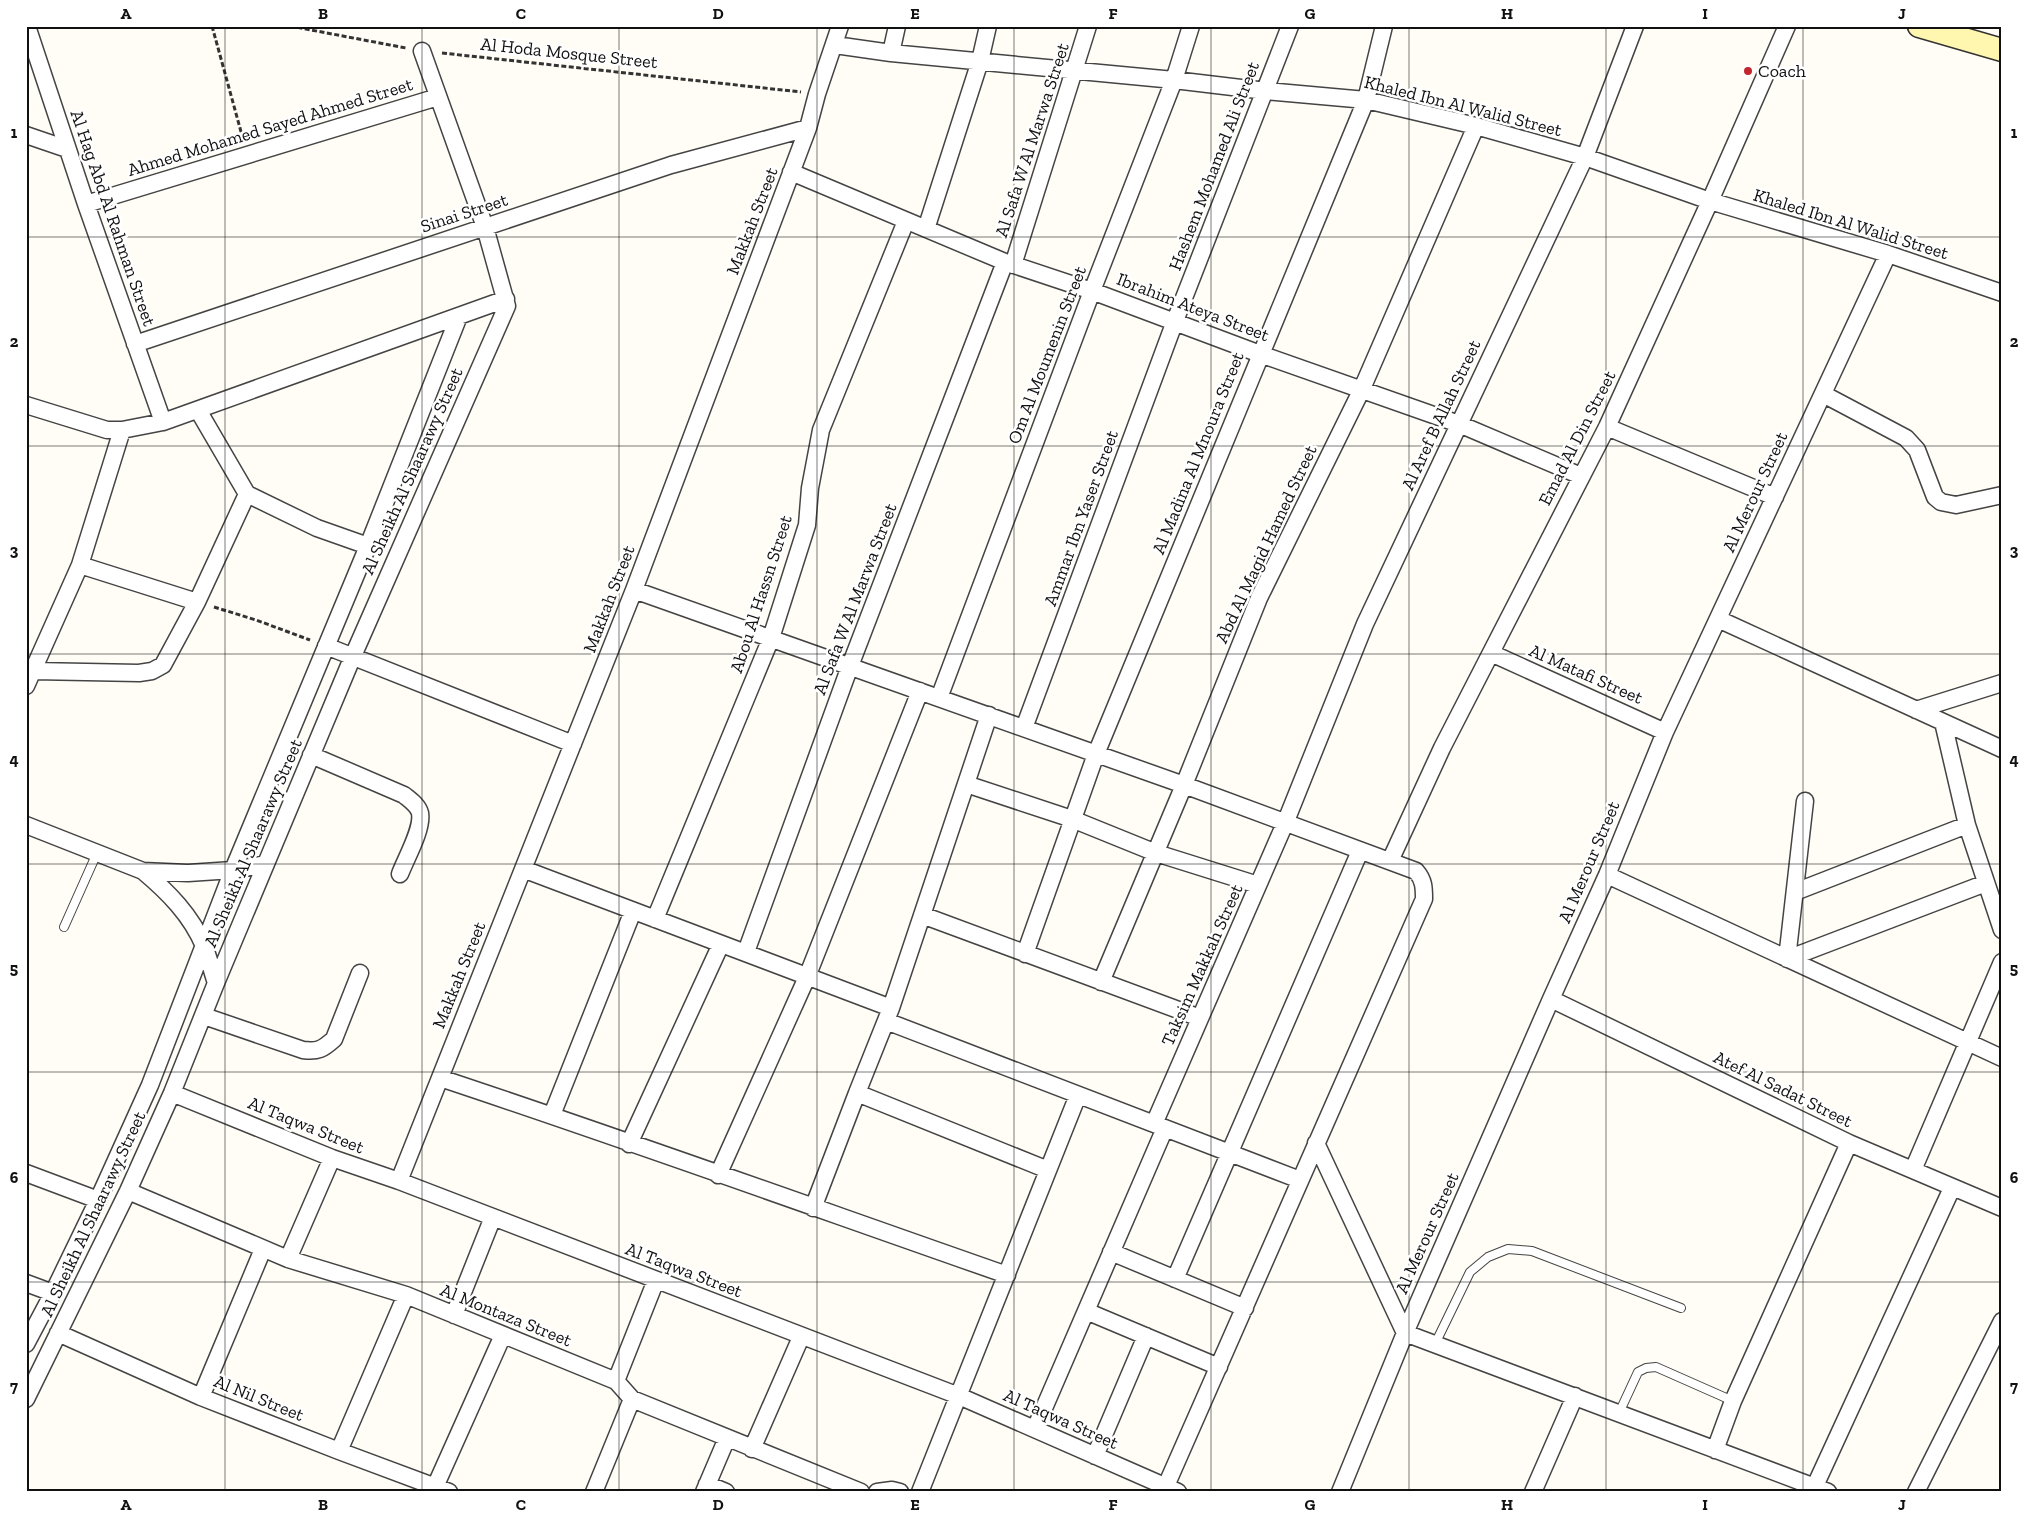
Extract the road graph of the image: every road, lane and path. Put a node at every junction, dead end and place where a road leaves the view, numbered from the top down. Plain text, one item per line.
1 (27, 26) edge
2 (212, 26) edge
3 (290, 26) edge
4 (840, 26) edge
5 (897, 26) edge
6 (988, 26) edge
7 (1088, 26) edge
8 (1191, 26) edge
9 (1290, 26) edge
10 (1384, 26) edge
11 (1635, 26) edge
12 (1787, 26) edge
13 (1919, 26) edge
14 (835, 45) junction
15 (2002, 50) edge
16 (422, 51) junction
17 (891, 53) junction
18 (980, 61) junction
19 (1076, 70) junction
20 (1174, 80) junction
21 (1266, 91) junction
22 (817, 94) junction
23 (438, 96) junction
24 (1366, 100) junction
25 (1476, 126) junction
26 (808, 128) junction
27 (26, 135) edge
28 (67, 149) junction
29 (247, 154) junction
30 (1585, 157) junction
31 (791, 172) junction
32 (1710, 201) junction
33 (86, 204) junction
34 (906, 221) junction
35 (485, 227) junction
36 (926, 229) junction
37 (1888, 254) junction
38 (1009, 264) junction
39 (1092, 290) junction
40 (2002, 293) edge
41 (506, 299) junction
42 (459, 316) junction
43 (1175, 321) junction
44 (135, 344) junction
45 (1260, 354) junction
46 (1361, 391) junction
47 (1823, 394) junction
48 (26, 404) edge
49 (198, 410) junction
50 (163, 422) junction
51 (1458, 424) junction
52 (1607, 427) junction
53 (122, 430) junction
54 (1581, 476) junction
55 (247, 494) junction
56 (2002, 494) edge
57 (1775, 497) junction
58 (368, 546) junction
59 (80, 566) junction
60 (634, 590) junction
61 (196, 602) junction
62 (1718, 619) junction
63 (771, 638) junction
64 (326, 646) junction
65 (1491, 653) junction
66 (353, 656) junction
67 (850, 666) junction
68 (30, 679) edge
69 (2002, 683) edge
70 (920, 691) junction
71 (939, 698) junction
72 (1916, 710) junction
73 (988, 716) junction
74 (1943, 722) junction
75 (1024, 728) junction
76 (1665, 732) junction
77 (573, 744) junction
78 (2002, 749) edge
79 (1096, 754) junction
80 (311, 756) junction
81 (966, 784) junction
82 (1184, 785) junction
83 (1805, 801) dead end
84 (1072, 819) junction
85 (1286, 822) junction
86 (26, 825) edge
87 (1967, 825) junction
88 (1360, 851) junction
89 (97, 852) junction
90 (1156, 852) junction
91 (1390, 861) junction
92 (266, 864) junction
93 (523, 869) junction
94 (232, 870) junction
95 (143, 871) junction
96 (400, 874) dead end
97 (1607, 876) junction
98 (1986, 883) junction
99 (1258, 885) junction
100 (1794, 892) junction
101 (633, 911) junction
102 (922, 915) junction
103 (655, 919) junction
104 (64, 927) dead end
105 (2002, 930) edge
106 (721, 944) junction
107 (204, 946) junction
108 (746, 952) junction
109 (1025, 954) junction
110 (1787, 959) junction
111 (2002, 962) edge
112 (360, 973) dead end
113 (807, 977) junction
114 (1101, 982) junction
115 (216, 983) junction
116 (1550, 999) junction
117 (889, 1015) junction
118 (204, 1016) junction
119 (1200, 1018) junction
120 (1968, 1042) junction
121 (2002, 1058) edge
122 (440, 1078) junction
123 (172, 1092) junction
124 (857, 1093) junction
125 (1078, 1095) junction
126 (552, 1115) junction
127 (1159, 1126) junction
128 (1316, 1143) junction
129 (1849, 1143) junction
130 (628, 1144) junction
131 (1231, 1153) junction
132 (332, 1158) junction
133 (1048, 1170) junction
134 (1913, 1170) junction
135 (26, 1173) edge
136 (718, 1175) junction
137 (1300, 1180) junction
138 (399, 1181) junction
139 (1952, 1188) junction
140 (128, 1191) junction
141 (98, 1200) junction
142 (813, 1208) junction
143 (2002, 1208) edge
144 (493, 1218) junction
145 (263, 1249) junction
146 (1111, 1252) junction
147 (288, 1259) junction
148 (1007, 1275) junction
149 (1175, 1279) junction
150 (656, 1280) junction
151 (26, 1283) edge
152 (53, 1293) junction
153 (406, 1296) junction
154 (1244, 1308) junction
155 (1680, 1308) dead end
156 (1086, 1311) junction
157 (454, 1315) junction
158 (2002, 1321) edge
159 (58, 1333) junction
160 (1405, 1333) junction
161 (503, 1335) junction
162 (1146, 1336) junction
163 (801, 1337) junction
164 (26, 1344) edge
165 (1434, 1344) junction
166 (1219, 1367) junction
167 (616, 1381) junction
168 (959, 1396) junction
169 (1575, 1396) junction
170 (201, 1397) junction
171 (26, 1399) edge
172 (632, 1399) junction
173 (1733, 1401) junction
174 (1619, 1413) junction
175 (1035, 1429) junction
176 (727, 1438) junction
177 (752, 1449) junction
178 (1715, 1450) junction
179 (339, 1451) junction
180 (1095, 1456) junction
181 (705, 1488) edge
182 (442, 1489) edge
183 (1172, 1489) edge
184 (1822, 1490) edge
185 (594, 1492) edge
186 (726, 1492) edge
187 (861, 1492) edge
188 (877, 1492) edge
189 (900, 1492) edge
190 (920, 1492) edge
191 (1340, 1492) edge
192 (1533, 1492) edge
193 (1916, 1492) edge

1 - 28 street, Al Hag Abd Al Rahman Street
2 - 29 path
3 - 16 path, Al Hoda Mosque Street
4 - 14 street, Makkah Street
5 - 17 street
6 - 18 street
7 - 19 street, Al Safa W Al Marwa Street
8 - 20 street, Om Al Moumenin Street
9 - 21 street, Hashem Mohamed Ali Street
10 - 24 street, Al Madina Al Mnoura Street
11 - 30 street, Al Aref B Allah Street
12 - 32 street, Emad Al Din Street
13 - 15 street
14 - 17 street, Khaled Ibn Al Walid Street
14 - 22 street, Makkah Street
16 - 22 path, Al Hoda Mosque Street
16 - 23 street
17 - 18 street, Khaled Ibn Al Walid Street
18 - 19 street, Khaled Ibn Al Walid Street
18 - 36 street
19 - 20 street, Khaled Ibn Al Walid Street
19 - 38 street, Al Safa W Al Marwa Street
20 - 21 street, Khaled Ibn Al Walid Street
20 - 39 street, Om Al Moumenin Street
21 - 24 street, Khaled Ibn Al Walid Street
21 - 43 street, Hashem Mohamed Ali Street
22 - 26 street, Makkah Street
23 - 29 street, Ahmed Mohamed Sayed Ahmed Street
23 - 35 street
24 - 25 street, Khaled Ibn Al Walid Street
24 - 45 street, Al Madina Al Mnoura Street
25 - 30 street, Khaled Ibn Al Walid Street
25 - 46 street, Abd Al Magid Hamed Street
26 - 31 street, Makkah Street
26 - 35 street, Sinai Street
27 - 28 street
28 - 33 street, Al Hag Abd Al Rahman Street
29 - 33 street, Ahmed Mohamed Sayed Ahmed Street
30 - 32 street, Khaled Ibn Al Walid Street
30 - 51 street, Al Aref B Allah Street
31 - 34 street, Ibrahim Ateya Street
31 - 60 street, Makkah Street
32 - 37 street, Khaled Ibn Al Walid Street
32 - 52 street, Emad Al Din Street
33 - 44 street, Al Hag Abd Al Rahman Street
34 - 36 street, Ibrahim Ateya Street
34 - 63 street, Abou Al Hassn Street
35 - 41 street
35 - 44 street, Sinai Street
36 - 38 street, Ibrahim Ateya Street
37 - 40 street, Khaled Ibn Al Walid Street
37 - 47 street, Al Merour Street
38 - 39 street, Ibrahim Ateya Street
38 - 67 street, Al Safa W Al Marwa Street
39 - 43 street, Ibrahim Ateya Street
39 - 71 street, Om Al Moumenin Street
41 - 42 street
41 - 66 street, Al Sheikh Al Shaarawy Street
42 - 49 street
42 - 58 street, Al Sheikh Al Shaarawy Street
43 - 45 street, Ibrahim Ateya Street
43 - 75 street, Ammar Ibn Yaser Street
44 - 50 street, Al Hag Abd Al Rahman Street
45 - 46 street, Ibrahim Ateya Street
45 - 79 street, Al Madina Al Mnoura Street
46 - 51 street, Ibrahim Ateya Street
46 - 82 street, Abd Al Magid Hamed Street
47 - 56 street
47 - 57 street, Al Merour Street
48 - 53 street
49 - 50 street
49 - 55 street
50 - 53 street
51 - 54 street, Ibrahim Ateya Street
51 - 85 street, Al Aref B Allah Street
52 - 54 street, Emad Al Din Street
52 - 57 street
53 - 59 street
54 - 65 street, Emad Al Din Street
55 - 58 street
55 - 61 street
57 - 62 street, Al Merour Street
58 - 64 street, Al Sheikh Al Shaarawy Street
59 - 61 street
59 - 68 street
60 - 63 street
60 - 77 street, Makkah Street
61 - 64 path
61 - 68 street
62 - 72 street
62 - 76 street, Al Merour Street
63 - 67 street
63 - 103 street, Abou Al Hassn Street
64 - 66 street
64 - 94 street, Al Sheikh Al Shaarawy Street
65 - 76 street, Al Matafi Street
65 - 91 street, Emad Al Din Street
66 - 77 street
66 - 80 street, Al Sheikh Al Shaarawy Street
67 - 70 street
67 - 108 street, Al Safa W Al Marwa Street
69 - 72 street
70 - 71 street
70 - 113 street
71 - 73 street
72 - 74 street
73 - 75 street
73 - 81 street
74 - 78 street
74 - 87 street
75 - 79 street
76 - 97 street, Al Merour Street
77 - 93 street, Makkah Street
79 - 82 street
79 - 84 street, Al Madina Al Mnoura Street
80 - 92 street, Al Sheikh Al Shaarawy Street
80 - 96 street
81 - 84 street
81 - 102 street
82 - 85 street
82 - 90 street, Abd Al Magid Hamed Street
83 - 100 street
84 - 90 street
84 - 109 street, Al Madina Al Mnoura Street
85 - 88 street
85 - 99 street, Taksim Makkah Street
86 - 89 street
87 - 98 street
87 - 100 street
88 - 91 street
88 - 131 street
89 - 95 street
89 - 104 lane
90 - 99 street
90 - 114 street, Abd Al Magid Hamed Street
91 - 128 street
92 - 94 street
92 - 115 street, Al Sheikh Al Shaarawy Street
93 - 101 street
93 - 122 street, Makkah Street
94 - 95 street
94 - 107 street, Al Sheikh Al Shaarawy Street
95 - 107 street
97 - 110 street
97 - 116 street, Al Merour Street
98 - 105 street
98 - 110 street
99 - 119 street, Taksim Makkah Street
100 - 110 street
101 - 103 street
101 - 126 street
102 - 109 street
102 - 117 street
103 - 106 street
106 - 108 street
106 - 130 street
107 - 115 street
107 - 141 street, Al Sheikh Al Shaarawy Street
108 - 113 street
109 - 114 street
110 - 120 street
111 - 120 street
112 - 118 street
113 - 117 street
113 - 136 street
114 - 119 street
115 - 118 street, Al Sheikh Al Shaarawy Street
116 - 129 street, Atef Al Sadat Street
116 - 160 street, Al Merour Street
117 - 124 street
117 - 125 street
118 - 123 street, Al Sheikh Al Shaarawy Street
119 - 127 street, Taksim Makkah Street
120 - 121 street
120 - 134 street
122 - 126 street
122 - 138 street, Makkah Street
123 - 132 street, Al Taqwa Street
123 - 140 street, Al Sheikh Al Shaarawy Street
124 - 133 street
124 - 142 street
125 - 127 street
125 - 133 street
126 - 130 street
127 - 131 street
127 - 146 street, Taksim Makkah Street
128 - 137 street
128 - 160 street
129 - 134 street, Atef Al Sadat Street
129 - 173 street
130 - 136 street
131 - 137 street
131 - 149 street
132 - 138 street, Al Taqwa Street
132 - 147 street
133 - 148 street
134 - 139 street, Atef Al Sadat Street
135 - 141 street
136 - 142 street
137 - 154 street
138 - 144 street, Al Taqwa Street
139 - 143 street, Atef Al Sadat Street
139 - 184 street
140 - 145 street, Al Montaza Street
140 - 159 street, Al Sheikh Al Shaarawy Street
141 - 152 street, Al Sheikh Al Shaarawy Street
142 - 148 street
144 - 150 street, Al Taqwa Street
144 - 157 street
145 - 147 street, Al Montaza Street
145 - 170 street
146 - 149 street
146 - 156 street, Taksim Makkah Street
147 - 153 street, Al Montaza Street
148 - 168 street
149 - 154 street
150 - 163 street, Al Taqwa Street
150 - 167 street
151 - 152 street
152 - 164 street, Al Sheikh Al Shaarawy Street
153 - 157 street, Al Montaza Street
153 - 179 street
154 - 166 street
155 - 165 lane
156 - 162 street
156 - 175 street, Taksim Makkah Street
157 - 161 street, Al Montaza Street
158 - 193 street
159 - 170 street, Al Nil Street
159 - 171 street, Al Sheikh Al Shaarawy Street
160 - 165 street
160 - 191 street, Al Merour Street
161 - 167 street, Al Montaza Street
161 - 182 street
162 - 166 street
162 - 180 street
163 - 168 street, Al Taqwa Street
163 - 177 street
165 - 169 street
166 - 183 street
167 - 172 street, Al Montaza Street
168 - 175 street, Al Taqwa Street
168 - 190 street
169 - 174 street
169 - 192 street
170 - 179 street, Al Nil Street
172 - 176 street, Al Montaza Street
172 - 185 street
173 - 174 lane
173 - 178 street
174 - 178 street
175 - 180 street, Al Taqwa Street
176 - 177 street, Al Montaza Street
176 - 181 street
177 - 187 street, Al Montaza Street
178 - 184 street
179 - 182 street, Al Nil Street
180 - 183 street, Al Taqwa Street
181 - 186 street
188 - 189 street

